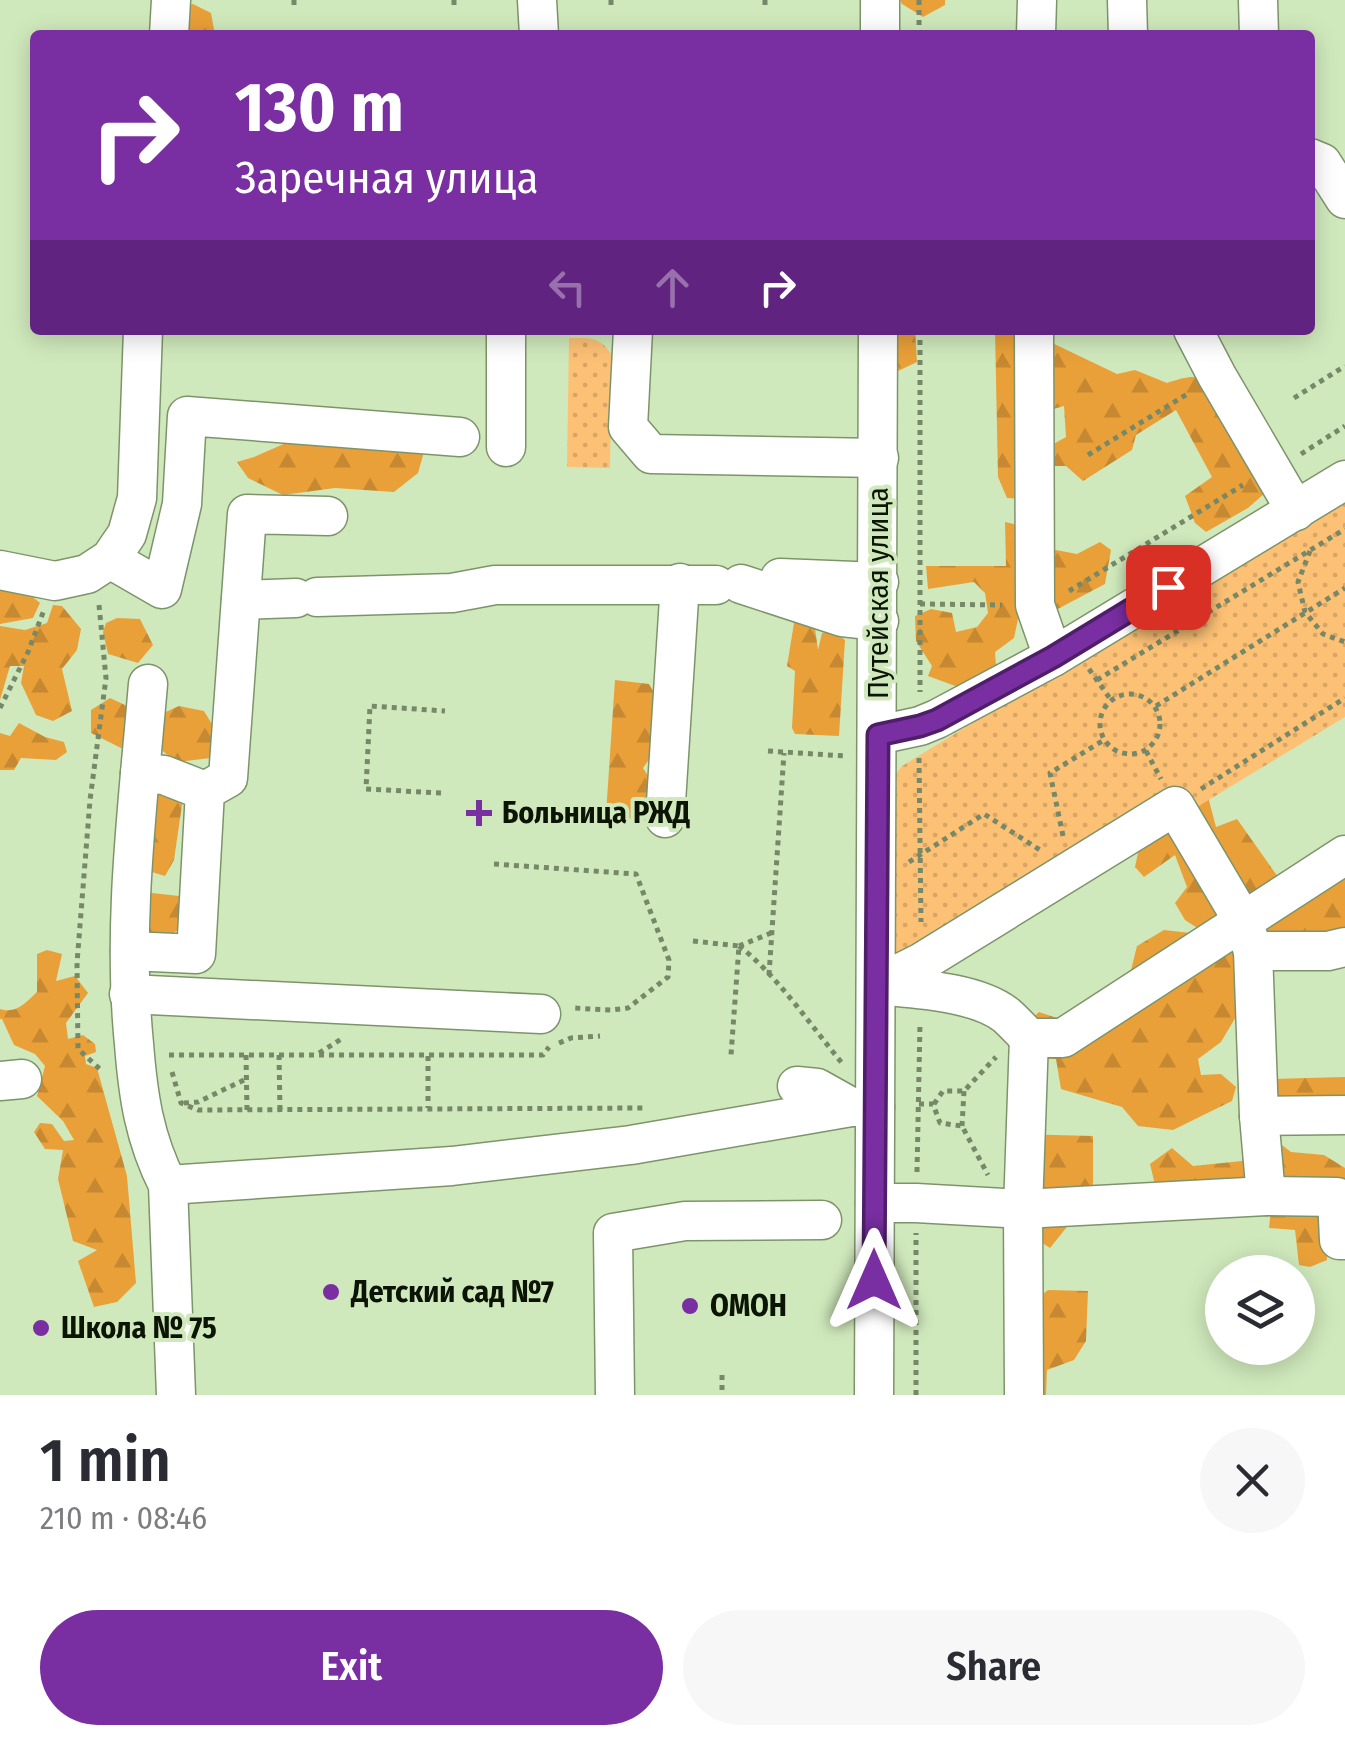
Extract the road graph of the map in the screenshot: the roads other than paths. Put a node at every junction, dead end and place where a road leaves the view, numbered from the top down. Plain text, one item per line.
1 (171, 0) edge
2 (537, 0) edge
3 (880, 0) edge
4 (1037, 0) edge
5 (1127, 0) edge
6 (1258, 0) edge
7 (168, 30) edge
8 (539, 30) edge
9 (880, 30) edge
10 (1036, 30) edge
11 (1128, 30) edge
12 (1259, 30) edge
13 (1315, 160) edge
14 (1345, 199) edge
15 (143, 335) edge
16 (506, 335) edge
17 (633, 335) edge
18 (878, 335) edge
19 (1034, 335) edge
20 (1197, 335) edge
21 (460, 437) dead end
22 (506, 446) dead end
23 (879, 458) junction
24 (1345, 480) edge
25 (1296, 512) junction
26 (328, 516) dead end
27 (104, 563) junction
28 (0, 570) edge
29 (780, 578) dead end
30 (879, 582) junction
31 (712, 584) junction
32 (241, 600) junction
33 (878, 621) junction
34 (1053, 657) junction
35 (148, 684) dead end
36 (878, 735) junction
37 (140, 773) junction
38 (205, 791) junction
39 (665, 818) dead end
40 (1345, 854) edge
41 (1248, 936) junction
42 (1345, 946) edge
43 (130, 951) junction
44 (921, 976) junction
45 (876, 985) junction
46 (144, 994) junction
47 (541, 1014) road end
48 (1029, 1038) junction
49 (797, 1086) dead end
50 (863, 1107) junction
51 (1345, 1114) edge
52 (1258, 1116) junction
53 (168, 1185) junction
54 (1266, 1196) junction
55 (875, 1203) junction
56 (1014, 1208) junction
57 (822, 1220) dead end
58 (1345, 1240) edge
59 (176, 1395) edge
60 (614, 1395) edge
61 (874, 1395) edge
62 (1024, 1395) edge

1 - 7 street
2 - 8 street
3 - 9 street
4 - 10 street
5 - 11 street
6 - 12 street
13 - 14 street
15 - 27 street
16 - 22 street
17 - 23 street
18 - 23 street, Путейская улица
19 - 34 street
20 - 25 street
21 - 27 street
23 - 30 street, Путейская улица
24 - 25 street
25 - 34 street
26 - 32 street
27 - 28 street
29 - 30 street
30 - 33 street, Путейская улица
31 - 32 street
31 - 33 street
31 - 39 street
32 - 38 street
33 - 36 street, Путейская улица
34 - 36 street
35 - 37 street
36 - 45 street, Путейская улица
37 - 38 street
37 - 43 street
38 - 43 street
40 - 41 street
41 - 42 street
41 - 44 street
41 - 48 street
41 - 52 street
43 - 46 street
44 - 45 street
44 - 48 street
45 - 50 street, Путейская улица
46 - 47 street
46 - 53 street
48 - 56 street
49 - 50 street
50 - 53 street
50 - 55 street, Путейская улица
51 - 52 street
52 - 54 street
53 - 59 street
54 - 56 street
54 - 58 street
55 - 56 street
55 - 61 street, Путейская улица
56 - 62 street
57 - 60 street

